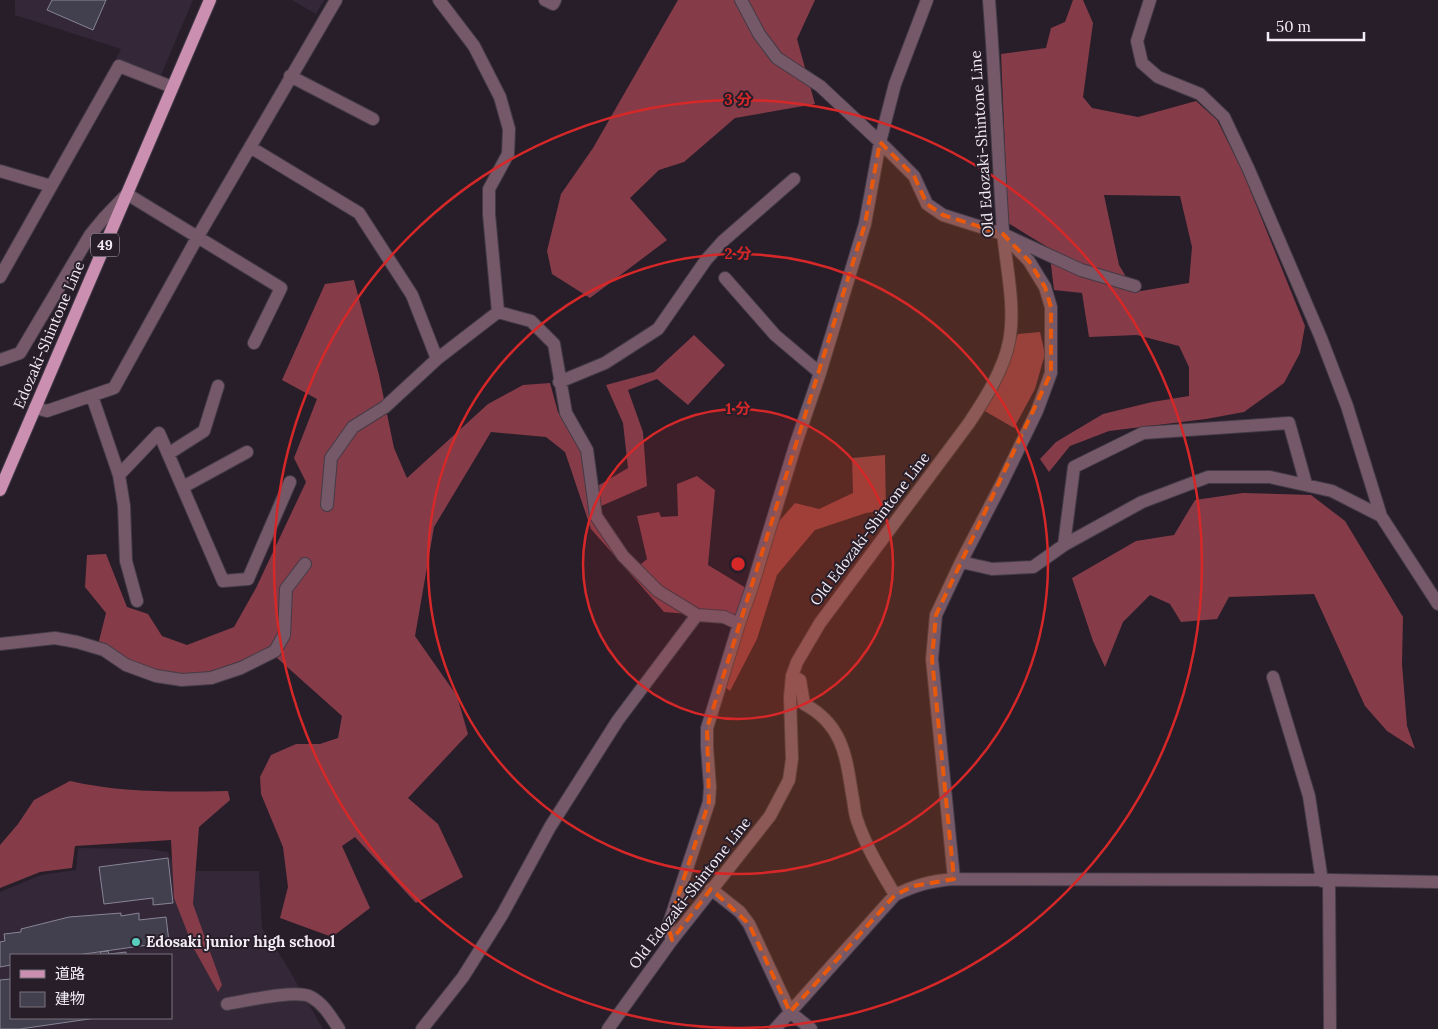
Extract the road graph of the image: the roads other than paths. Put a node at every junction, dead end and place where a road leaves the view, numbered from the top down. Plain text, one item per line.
1 (210, 0) edge
2 (336, 0) edge
3 (439, 0) edge
4 (545, 0) edge
5 (554, 0) edge
6 (741, 0) edge
7 (927, 0) edge
8 (988, 0) edge
9 (1150, 0) edge
10 (290, 76) junction
11 (172, 87) junction
12 (373, 120) dead end
13 (880, 142) junction
14 (250, 146) junction
15 (0, 171) edge
16 (794, 179) dead end
17 (51, 186) junction
18 (127, 194) junction
19 (1004, 234) junction
20 (198, 238) junction
21 (0, 277) edge
22 (725, 278) dead end
23 (1134, 286) dead end
24 (498, 312) junction
25 (254, 343) dead end
26 (436, 359) junction
27 (0, 360) edge
28 (820, 373) junction
29 (559, 382) junction
30 (218, 386) dead end
31 (92, 396) junction
32 (35, 408) junction
33 (247, 452) dead end
34 (168, 454) junction
35 (119, 475) junction
36 (290, 482) dead end
37 (1306, 484) junction
38 (183, 487) junction
39 (0, 490) edge
40 (327, 505) dead end
41 (1381, 516) junction
42 (1064, 546) junction
43 (961, 562) junction
44 (305, 564) dead end
45 (137, 602) dead end
46 (1437, 603) edge
47 (697, 615) junction
48 (739, 624) junction
49 (0, 644) edge
50 (792, 676) junction
51 (1273, 677) dead end
52 (954, 879) junction
53 (1326, 880) junction
54 (1438, 882) edge
55 (711, 889) junction
56 (895, 895) junction
57 (672, 940) junction
58 (227, 1004) dead end
59 (790, 1012) junction
60 (339, 1029) edge
61 (422, 1029) edge
62 (608, 1029) edge
63 (775, 1029) edge
64 (811, 1029) edge
65 (1330, 1029) edge

1 - 11 main road, Edozaki-Shintone Line / 49
2 - 10 street
3 - 24 street
4 - 5 street
6 - 13 street
7 - 13 street
8 - 19 street, Old Edozaki-Shintone Line
9 - 41 street
10 - 12 street
10 - 14 street
11 - 17 street
11 - 18 main road, Edozaki-Shintone Line / 49
13 - 19 street
13 - 28 street
14 - 20 street
14 - 26 street
15 - 17 street
16 - 29 street
17 - 21 street
18 - 20 street
18 - 27 street
18 - 32 main road, Edozaki-Shintone Line / 49
19 - 23 street
19 - 43 street
19 - 50 street, Old Edozaki-Shintone Line
20 - 25 street
20 - 31 street
22 - 28 street
24 - 26 street
24 - 29 street
26 - 40 street
28 - 48 street
29 - 47 street
30 - 34 street
31 - 32 street
31 - 35 street
32 - 39 main road, Edozaki-Shintone Line / 49
33 - 38 street
34 - 35 street
34 - 38 street
35 - 45 street
36 - 38 street
37 - 41 street
37 - 42 street
37 - 42 street
41 - 46 street
42 - 43 street
43 - 52 street
44 - 49 street
47 - 48 street
47 - 61 street
48 - 57 street
50 - 55 street, Old Edozaki-Shintone Line
50 - 56 street
51 - 53 street
52 - 53 street
52 - 56 street
53 - 54 street
53 - 65 street
55 - 57 street, Old Edozaki-Shintone Line
55 - 59 street
56 - 59 street
57 - 62 street, Old Edozaki-Shintone Line
58 - 60 street
59 - 63 street
59 - 64 street

